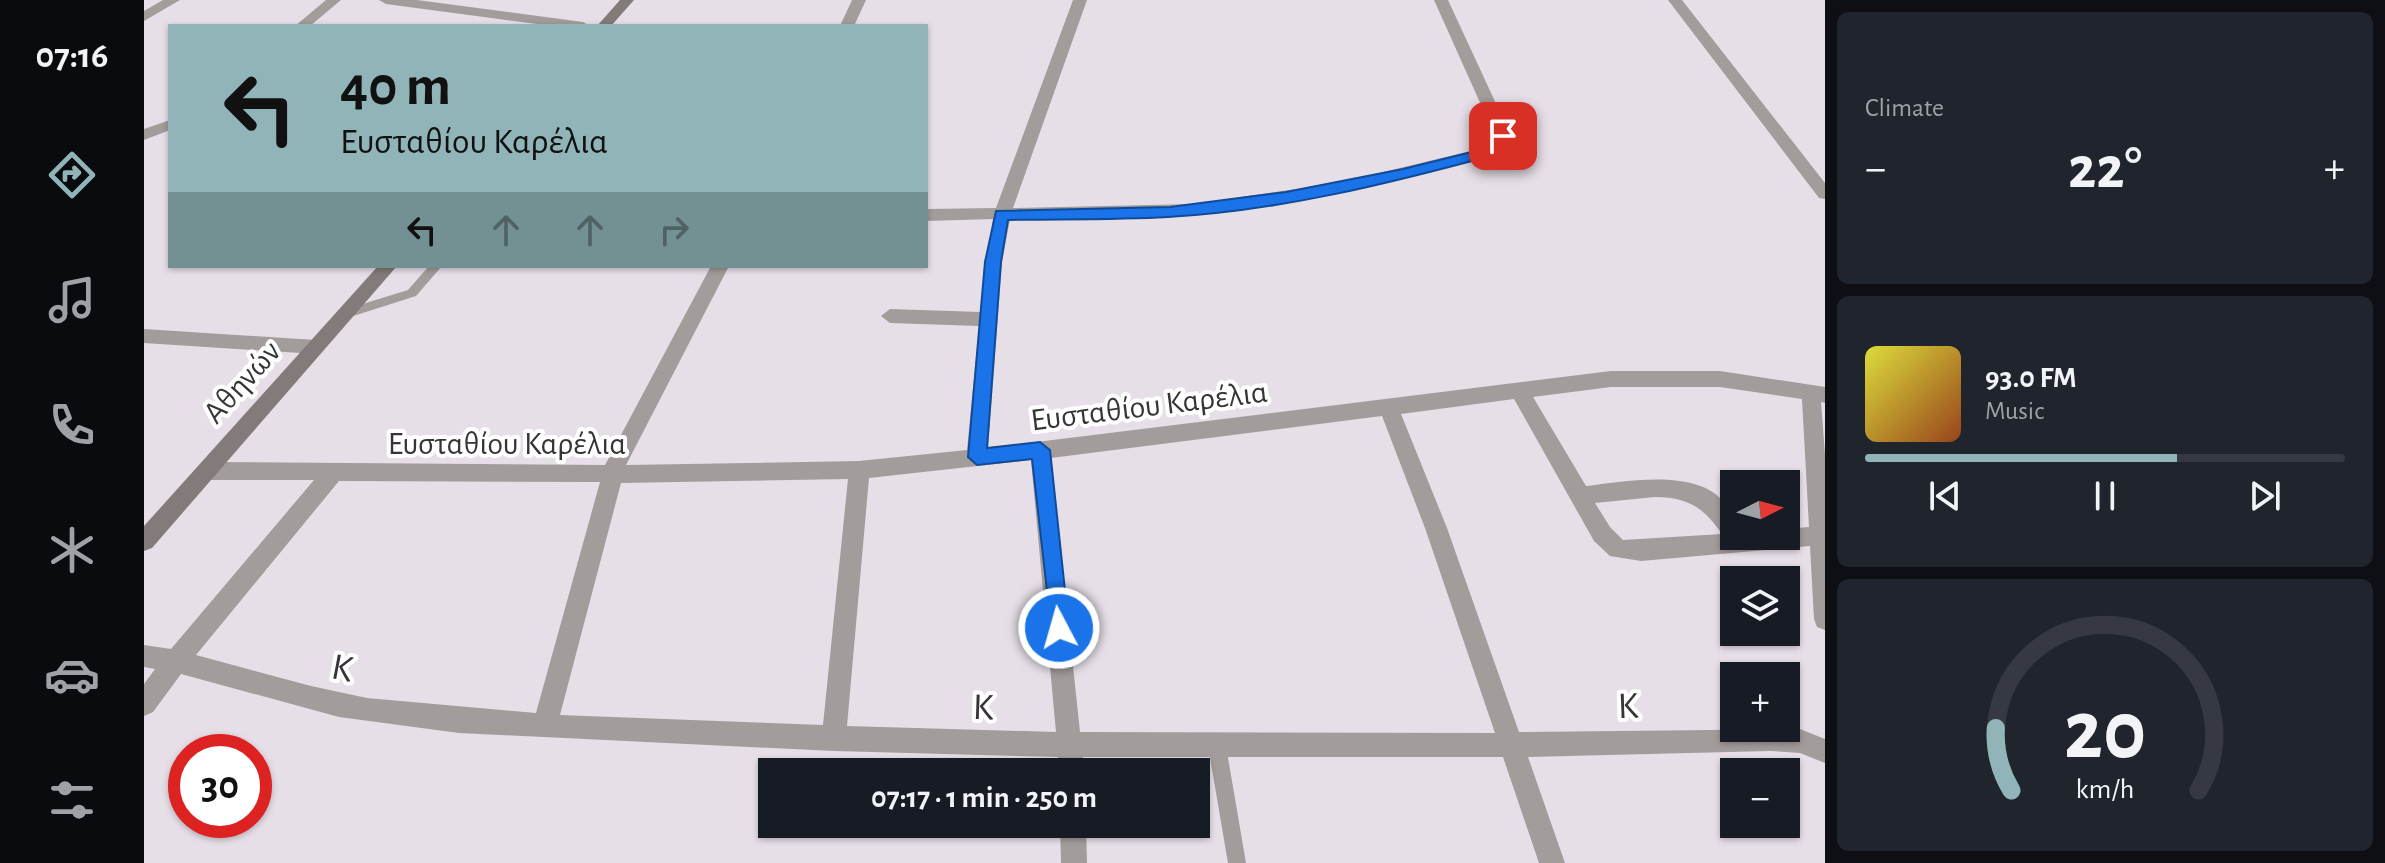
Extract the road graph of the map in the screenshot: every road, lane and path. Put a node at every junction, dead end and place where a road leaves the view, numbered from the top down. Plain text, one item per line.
1 (173, 0) edge
2 (334, 0) edge
3 (386, 0) edge
4 (627, 0) edge
5 (859, 0) edge
6 (1080, 0) edge
7 (1441, 0) edge
8 (1675, 0) edge
9 (144, 17) edge
10 (304, 24) edge
11 (568, 24) edge
12 (606, 24) edge
13 (848, 24) edge
14 (168, 126) edge
15 (144, 135) edge
16 (1825, 194) edge
17 (928, 215) edge
18 (1002, 215) junction
19 (386, 268) edge
20 (434, 268) edge
21 (719, 268) edge
22 (347, 313) junction
23 (890, 316) dead end
24 (988, 319) junction
25 (144, 336) edge
26 (316, 347) junction
27 (1519, 390) junction
28 (1818, 393) edge
29 (1388, 406) junction
30 (1040, 450) junction
31 (977, 457) junction
32 (859, 470) junction
33 (207, 471) junction
34 (333, 473) junction
35 (613, 474) junction
36 (1580, 496) junction
37 (1720, 515) edge
38 (1800, 536) edge
39 (1818, 536) junction
40 (1720, 539) edge
41 (144, 541) edge
42 (1824, 580) edge
43 (1825, 619) edge
44 (144, 656) edge
45 (176, 661) junction
46 (144, 704) edge
47 (545, 724) junction
48 (834, 739) junction
49 (1217, 746) junction
50 (1511, 746) junction
51 (1825, 751) edge
52 (1060, 758) edge
53 (1072, 758) edge
54 (1083, 758) edge
55 (1073, 838) edge
56 (1074, 863) edge
57 (1237, 863) edge
58 (1552, 863) edge

1 - 9 street
2 - 10 street
3 - 11 street
4 - 12 main road
5 - 13 street
6 - 18 street
7 - 18 street
8 - 16 street
14 - 15 street
17 - 18 street
18 - 24 street
19 - 22 main road, Αθηνών
20 - 22 lane
21 - 35 street
22 - 26 main road, Αθηνών
23 - 24 street
24 - 31 street
25 - 26 street
26 - 33 main road, Αθηνών
27 - 28 street, Ευσταθίου Καρέλια
27 - 29 street, Ευσταθίου Καρέλια
27 - 36 street
28 - 39 street
29 - 30 street, Ευσταθίου Καρέλια
29 - 50 street
30 - 31 street, Ευσταθίου Καρέλια
30 - 53 street
31 - 32 street, Ευσταθίου Καρέλια
32 - 35 street, Ευσταθίου Καρέλια
32 - 48 street
33 - 34 street, Ευσταθίου Καρέλια
33 - 41 main road, Αθηνών
34 - 35 street, Ευσταθίου Καρέλια
34 - 45 street
35 - 47 street
36 - 37 street
36 - 40 street
38 - 39 street
39 - 42 street
42 - 43 street
44 - 45 street, Κ
45 - 46 street
45 - 47 street, Κ
47 - 48 street, Κ
48 - 52 street, Κ
49 - 50 street, Κ
49 - 54 street, Κ
49 - 57 lane
50 - 51 street, Κ
50 - 58 street
55 - 56 street

